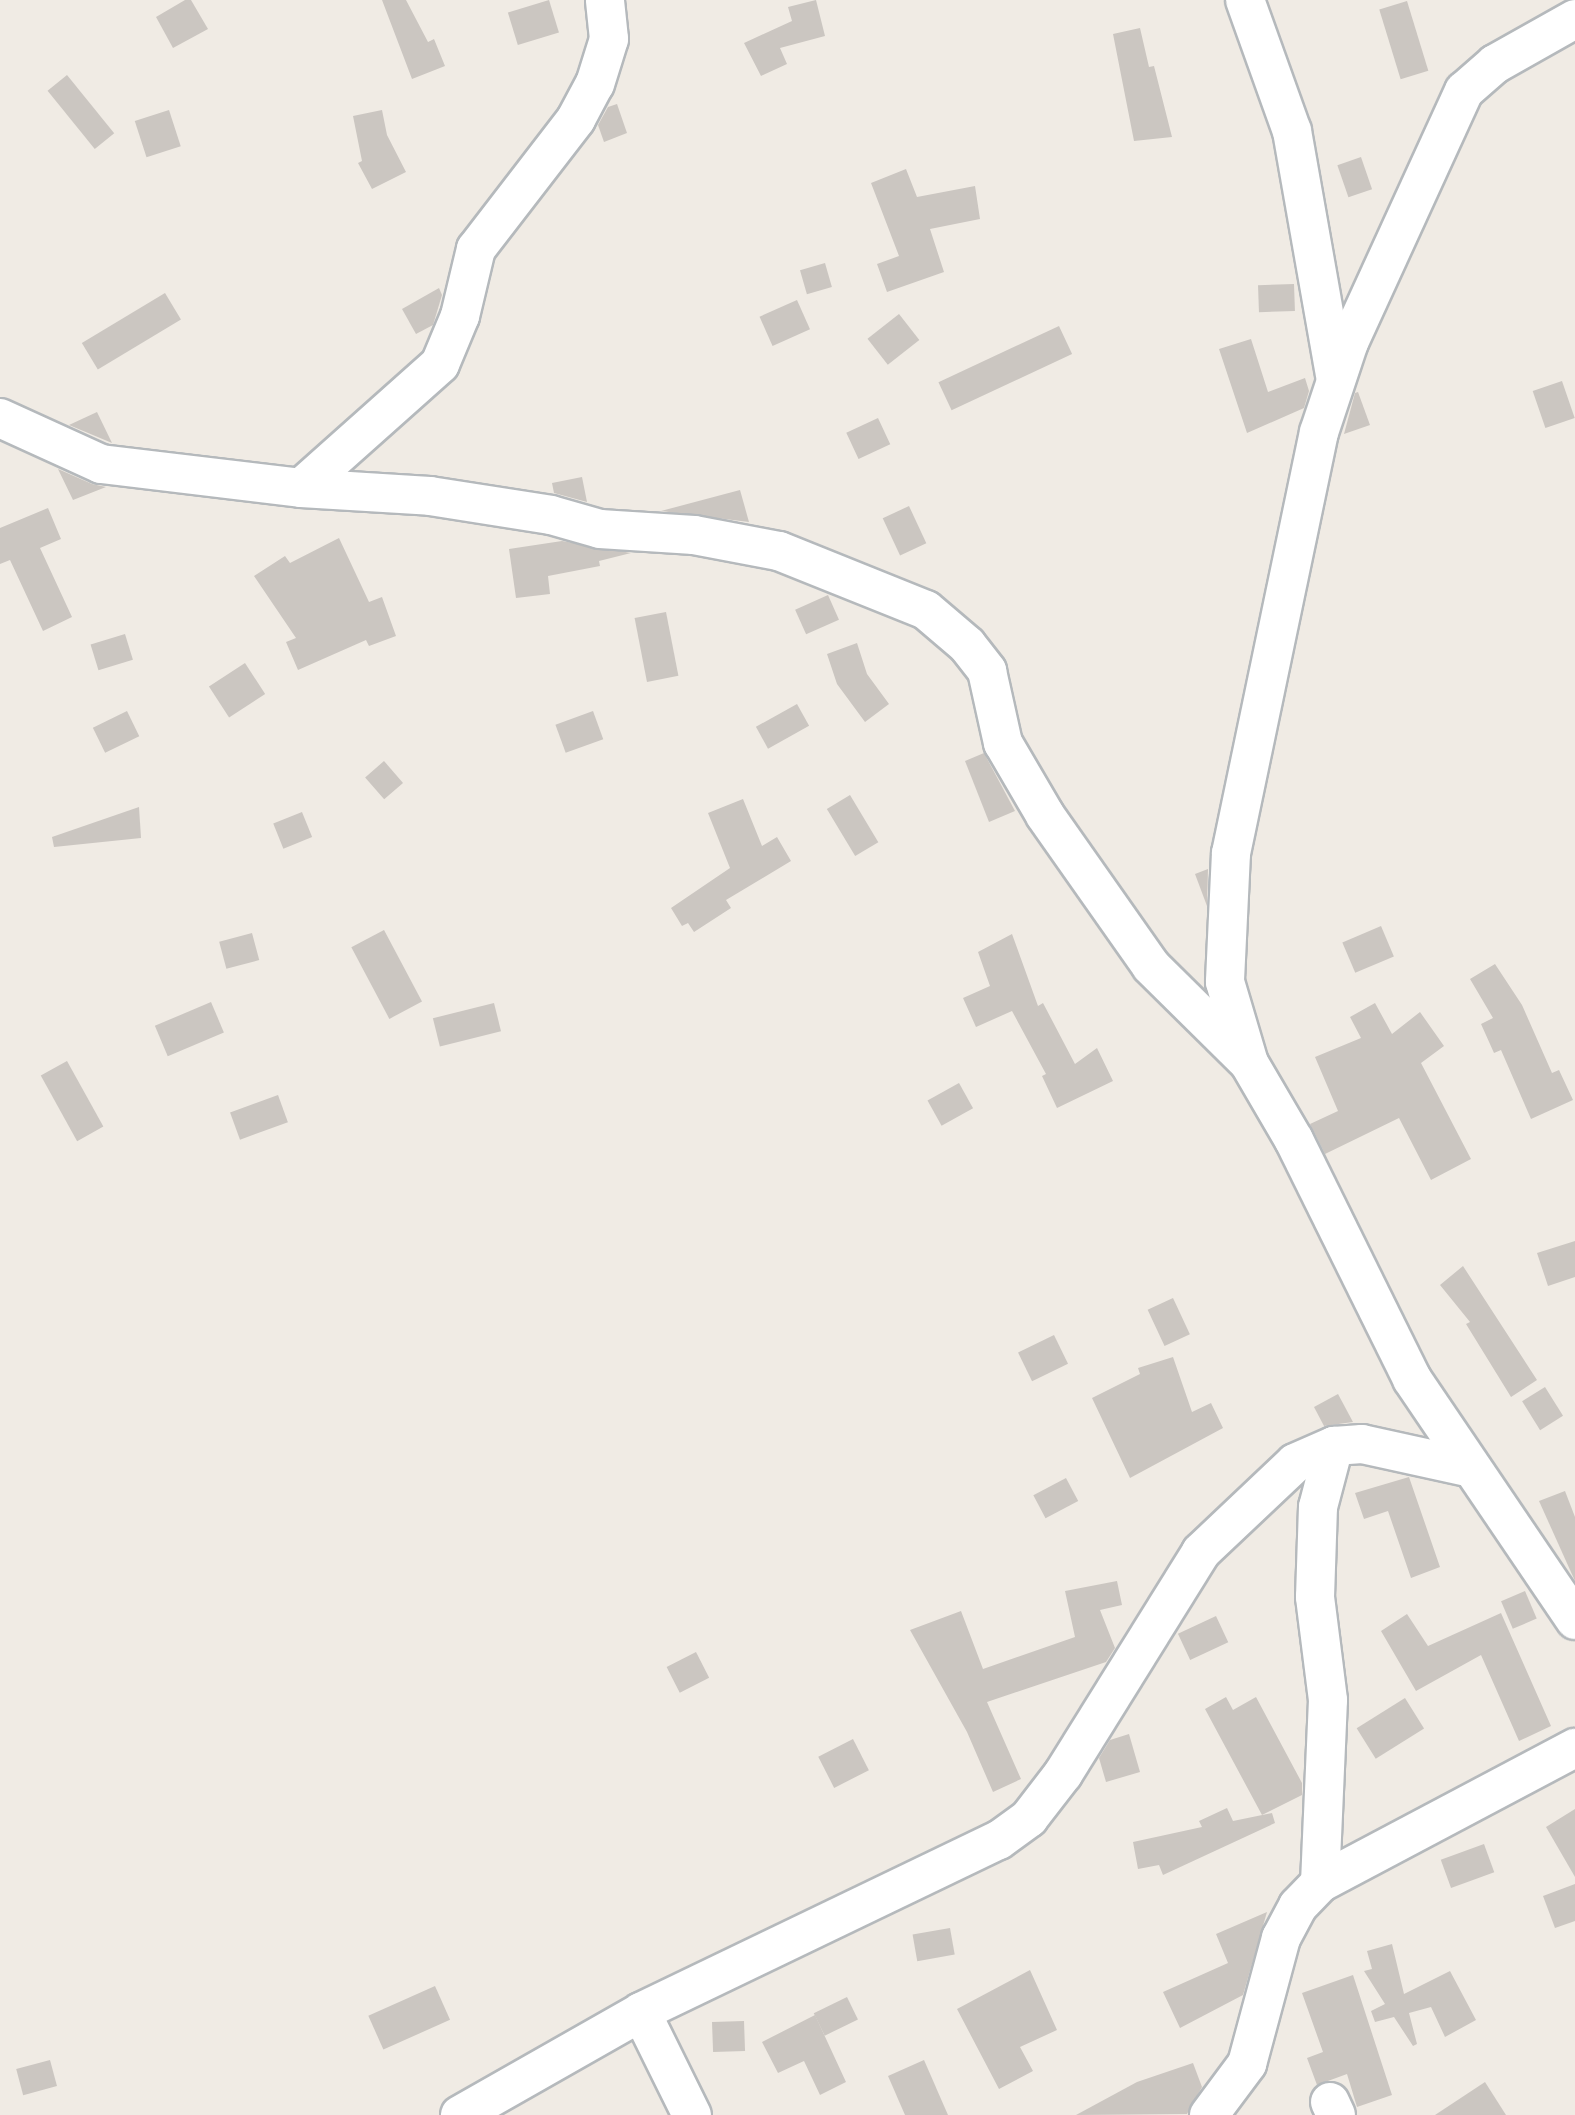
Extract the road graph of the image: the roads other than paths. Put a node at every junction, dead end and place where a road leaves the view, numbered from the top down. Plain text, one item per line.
1 (605, 0) edge
2 (1245, 0) edge
3 (1575, 19) edge
4 (1336, 383) junction
5 (0, 418) edge
6 (301, 488) junction
7 (1249, 1063) junction
8 (1334, 1446) junction
9 (1471, 1468) junction
10 (1568, 1599) edge
11 (1575, 1748) edge
12 (1320, 1883) junction
13 (641, 2012) junction
14 (460, 2115) edge
15 (692, 2115) edge
16 (1209, 2115) edge

1 - 6 street
2 - 4 street
3 - 4 street
4 - 7 street
5 - 6 street
6 - 7 street
7 - 9 street
8 - 9 street
8 - 12 street
8 - 13 street
9 - 10 street
11 - 12 street
12 - 16 street
13 - 14 street
13 - 15 street

